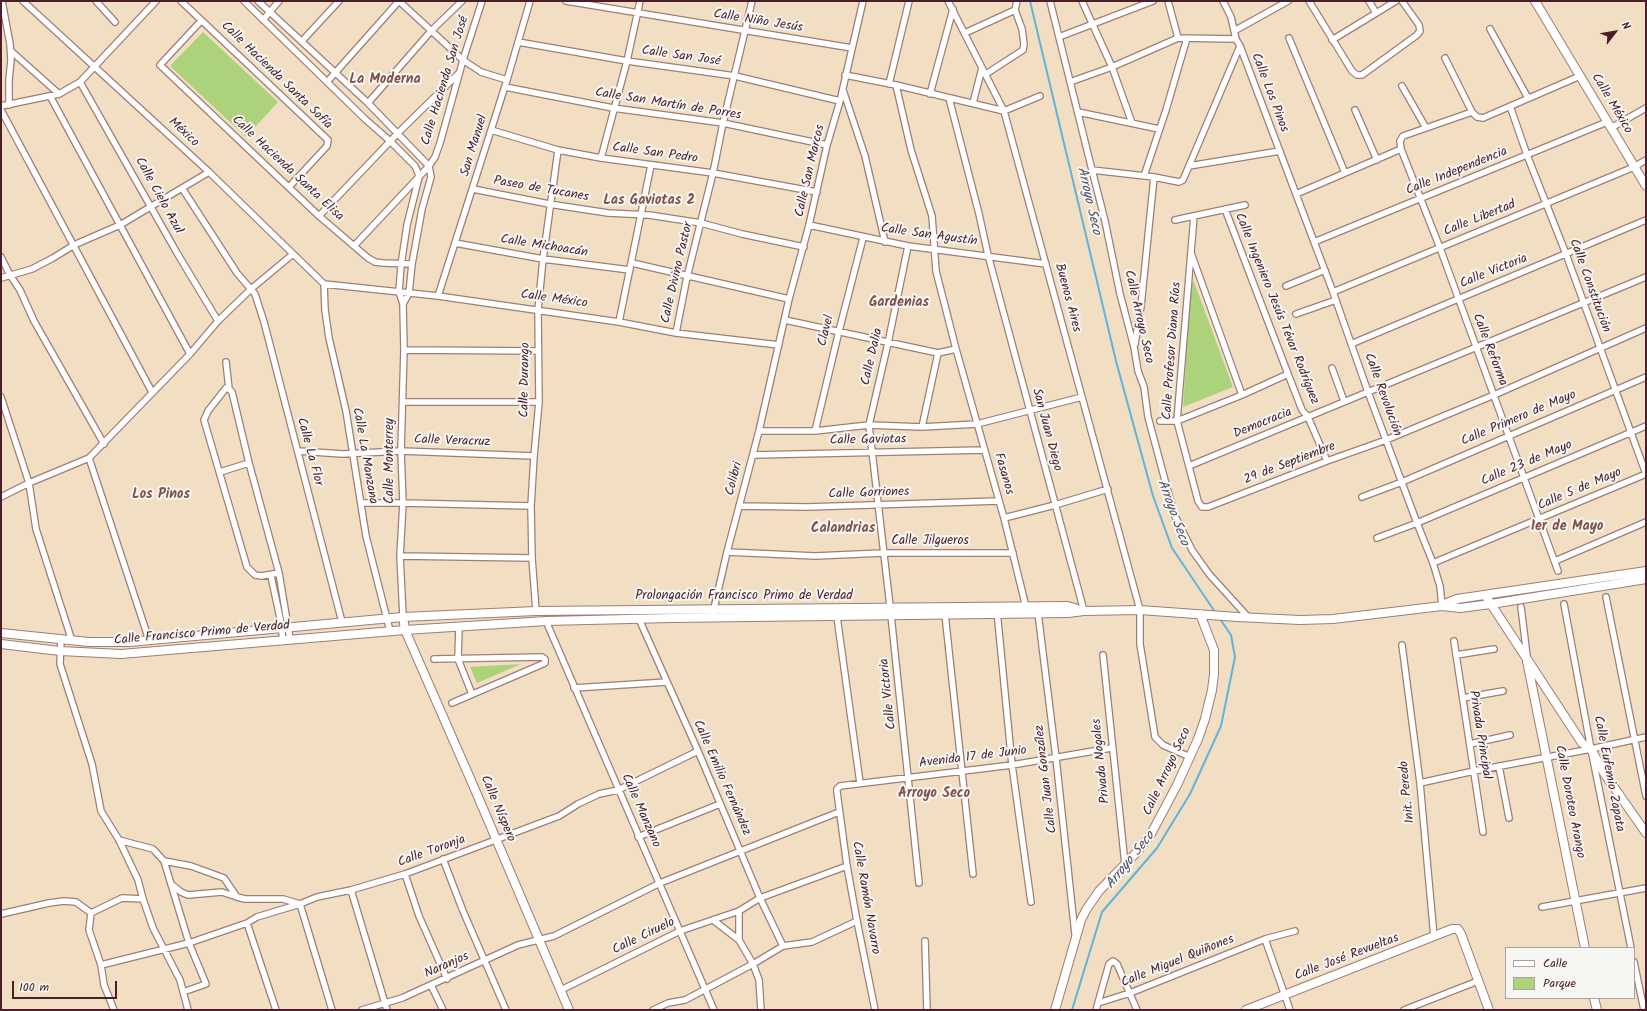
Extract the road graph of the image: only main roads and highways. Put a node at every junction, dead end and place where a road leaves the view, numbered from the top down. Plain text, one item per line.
1 (1535, 1) edge
2 (1646, 186) edge
3 (1645, 573) edge
4 (1484, 595) junction
5 (1491, 604) junction
6 (1442, 606) junction
7 (997, 610) junction
8 (1084, 611) junction
9 (891, 612) junction
10 (1203, 614) junction
11 (403, 618) junction
12 (404, 630) junction
13 (1, 633) edge
14 (1, 644) edge
15 (1528, 661) junction
16 (1646, 833) edge
17 (1585, 947) edge
18 (1594, 999) edge
19 (569, 1010) edge
20 (1055, 1010) edge
21 (1246, 1010) edge
22 (1489, 1010) edge
23 (1597, 1010) edge

1 - 2 main road, Calle México
3 - 4 main road
3 - 5 main road
4 - 5 main road, Calle Doroteo Arango
4 - 6 main road
5 - 6 main road
5 - 15 main road, Calle Doroteo Arango
6 - 10 main road, Prolongación Francisco Primo de Verdad
7 - 8 main road, Prolongación Francisco Primo de Verdad
7 - 8 main road, Prolongación Francisco Primo de Verdad
7 - 9 main road, Prolongación Francisco Primo de Verdad
7 - 9 main road, Prolongación Francisco Primo de Verdad
8 - 10 main road, Prolongación Francisco Primo de Verdad
9 - 11 main road, Prolongación Francisco Primo de Verdad
9 - 12 main road, Prolongación Francisco Primo de Verdad
10 - 20 main road, Calle Arroyo Seco
11 - 12 main road, Calle Níspero
11 - 13 main road, Calle Francisco Primo de Verdad
12 - 14 main road, Calle Francisco Primo de Verdad
12 - 19 main road, Calle Níspero
15 - 16 main road, Calle Doroteo Arango
15 - 17 main road, Calle Doroteo Arango
18 - 23 main road
21 - 22 main road, Calle José Revueltas

